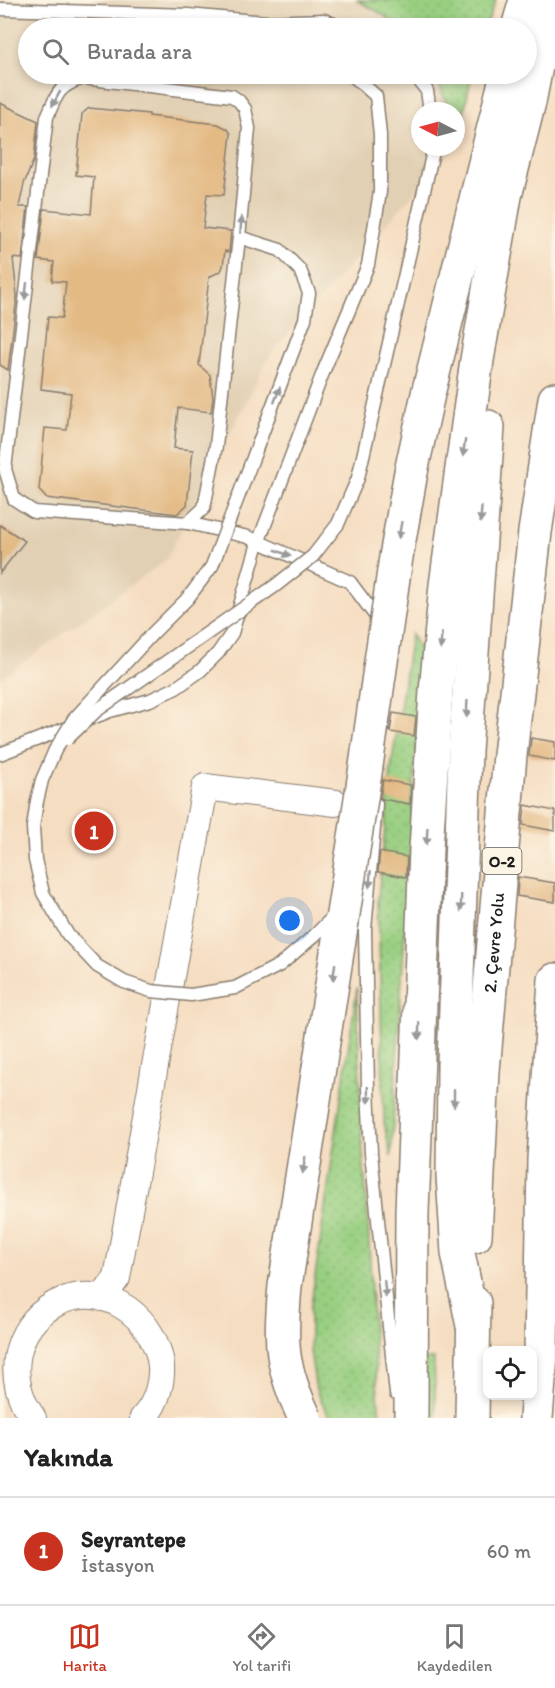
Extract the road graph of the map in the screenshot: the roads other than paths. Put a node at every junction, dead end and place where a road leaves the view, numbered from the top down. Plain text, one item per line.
1 (526, 0) edge
2 (549, 0) edge
3 (0, 9) edge
4 (221, 18) edge
5 (521, 18) edge
6 (537, 61) edge
7 (65, 84) edge
8 (133, 84) edge
9 (362, 84) edge
10 (422, 84) edge
11 (505, 84) edge
12 (533, 84) edge
13 (429, 102) edge
14 (529, 102) junction
15 (432, 156) edge
16 (240, 237) junction
17 (555, 399) edge
18 (188, 523) junction
19 (258, 543) junction
20 (55, 750) junction
21 (0, 754) edge
22 (379, 765) dead end
23 (377, 788) dead end
24 (336, 803) dead end
25 (343, 906) junction
26 (555, 980) edge
27 (102, 1298) junction
28 (473, 1326) junction
29 (555, 1359) edge
30 (33, 1418) edge
31 (143, 1418) edge
32 (305, 1418) edge
33 (402, 1418) edge
34 (411, 1418) edge
35 (472, 1418) edge
36 (537, 1418) edge

1 - 5 highway
2 - 6 highway
3 - 4 lane
7 -> 18 lane
16 -> 8 lane
9 - 19 lane
10 - 13 lane
11 -> 25 highway, bridge
12 - 14 highway
14 -> 28 highway
14 -> 34 highway
15 - 20 lane, bridge
16 - 18 lane
20 -> 16 lane, bridge
17 - 28 highway, 2. Çevre Yolu / O-2
18 - 19 lane
19 - 21 lane
19 -> 22 lane
20 - 25 lane, bridge
23 -> 33 lane
24 - 27 street
25 -> 32 highway, bridge
26 - 36 highway
27 - 30 street
27 - 31 street
28 - 35 highway, 2. Çevre Yolu / O-2
29 - 36 highway

